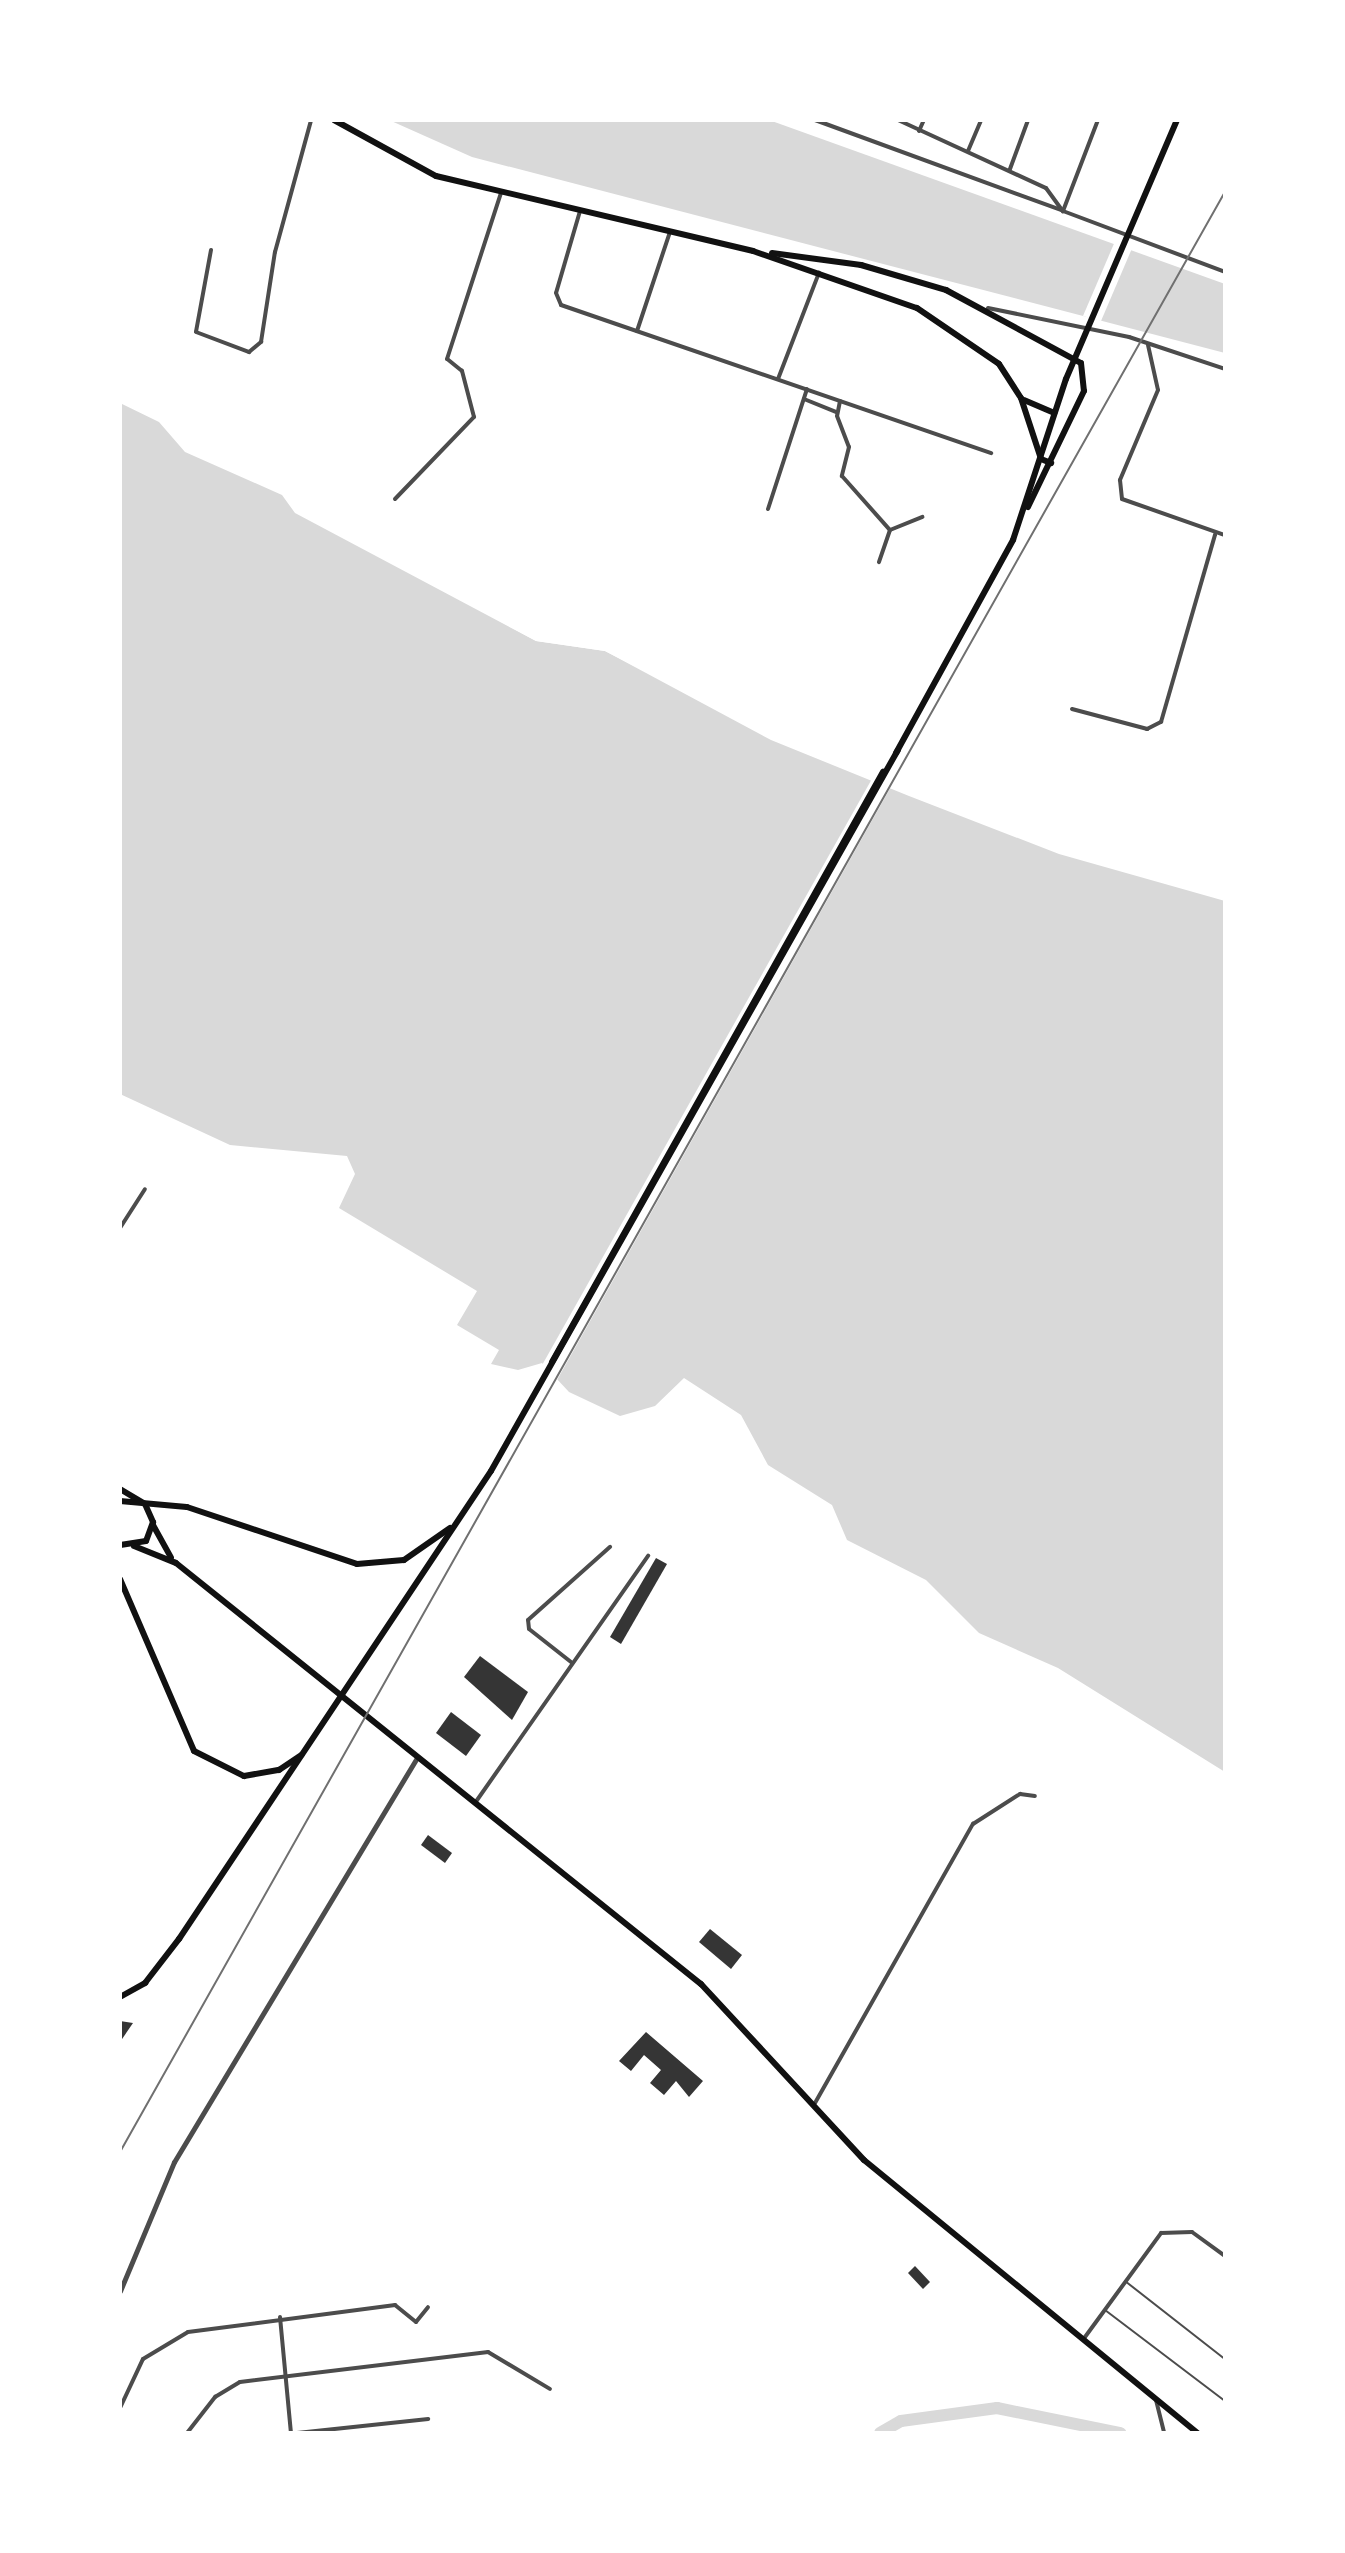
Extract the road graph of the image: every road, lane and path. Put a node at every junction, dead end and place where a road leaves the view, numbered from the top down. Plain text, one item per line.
1 (311, 120) edge
2 (334, 120) edge
3 (815, 120) edge
4 (898, 120) edge
5 (924, 120) edge
6 (981, 120) edge
7 (1028, 120) edge
8 (1098, 120) edge
9 (1177, 120) edge
10 (919, 131) junction
11 (967, 152) junction
12 (1010, 169) junction
13 (501, 193) junction
14 (580, 211) junction
15 (1063, 211) junction
16 (670, 232) junction
17 (211, 250) dead end
18 (753, 251) junction
19 (1225, 271) edge
20 (819, 272) junction
21 (988, 308) junction
22 (637, 331) junction
23 (1148, 345) junction
24 (1225, 369) edge
25 (778, 379) junction
26 (807, 389) junction
27 (1021, 398) junction
28 (804, 399) junction
29 (840, 401) junction
30 (837, 412) junction
31 (1054, 413) junction
32 (991, 453) dead end
33 (1041, 459) junction
34 (1051, 463) junction
35 (395, 499) dead end
36 (1028, 507) junction
37 (768, 509) dead end
38 (922, 517) dead end
39 (890, 530) junction
40 (1215, 535) junction
41 (1225, 535) edge
42 (879, 562) dead end
43 (1072, 709) dead end
44 (145, 1189) dead end
45 (120, 1228) edge
46 (120, 1489) edge
47 (139, 1499) junction
48 (120, 1501) edge
49 (465, 1510) junction
50 (153, 1525) junction
51 (120, 1545) edge
52 (134, 1546) junction
53 (610, 1547) dead end
54 (648, 1556) dead end
55 (176, 1563) junction
56 (120, 1579) edge
57 (571, 1662) junction
58 (310, 1746) junction
59 (417, 1757) junction
60 (1035, 1796) dead end
61 (475, 1803) junction
62 (120, 1997) edge
63 (815, 2103) junction
64 (1225, 2256) edge
65 (1125, 2281) junction
66 (120, 2291) edge
67 (428, 2307) dead end
68 (1103, 2309) junction
69 (280, 2317) junction
70 (1085, 2337) junction
71 (1225, 2359) edge
72 (287, 2377) junction
73 (550, 2389) dead end
74 (1155, 2396) junction
75 (1225, 2401) edge
76 (120, 2408) edge
77 (428, 2419) dead end
78 (1164, 2432) edge
79 (187, 2433) edge
80 (294, 2433) edge
81 (1198, 2433) edge

1 - 17 street
2 - 13 main road
3 - 15 street
4 - 10 street
5 - 10 street
6 - 11 street
7 - 12 street
8 - 15 street
9 - 31 main road
10 - 11 street
11 - 12 street
12 - 15 street
13 - 14 main road
13 - 35 street
14 - 16 main road
14 - 22 street
15 - 19 street
16 - 18 main road
16 - 22 street
18 - 20 main road
18 - 21 main road
20 - 25 street
20 - 27 main road
21 - 23 street
21 - 34 main road
22 - 25 street
23 - 24 street
23 - 40 street
25 - 26 street
26 - 28 street
26 - 29 street
27 - 31 main road
27 - 33 main road
28 - 30 street
28 - 37 street
29 - 30 street
29 - 32 street
30 - 39 street
31 - 33 main road
33 - 34 main road
33 - 36 main road
34 - 36 main road
36 - 49 main road
38 - 39 street
39 - 42 street
40 - 41 street
40 - 43 street
44 - 45 street
46 - 47 main road
47 - 48 main road
47 - 49 main road
47 - 50 main road
49 - 58 main road
50 - 52 main road
50 - 55 main road
51 - 52 main road
52 - 55 main road
53 - 57 street
54 - 57 street
55 - 59 main road
56 - 58 main road
57 - 61 street
58 - 62 main road
59 - 61 main road
59 - 66 street
60 - 63 street
61 - 63 main road
63 - 70 main road
64 - 65 street
65 - 68 street
65 - 71 lane
67 - 69 street
68 - 70 street
68 - 75 lane
69 - 72 street
69 - 76 street
70 - 74 main road
72 - 73 street
72 - 79 street
72 - 80 street
74 - 78 street
74 - 81 main road
77 - 80 street

